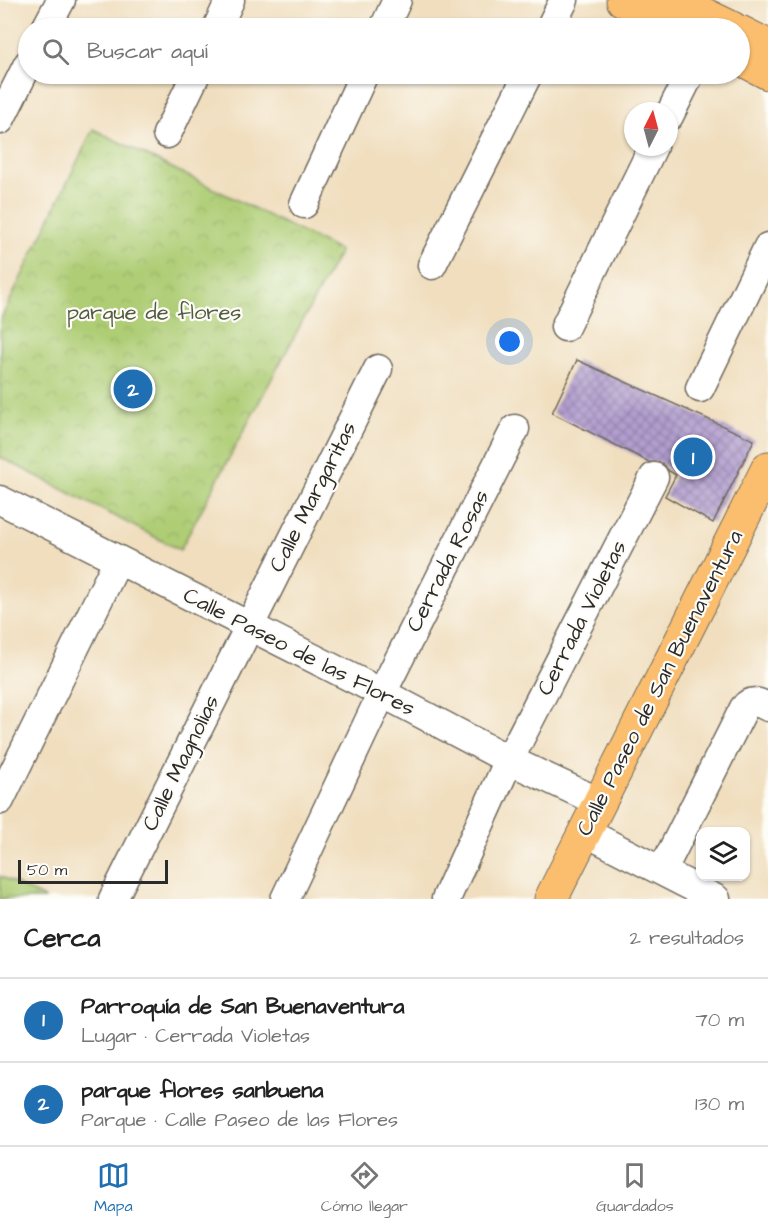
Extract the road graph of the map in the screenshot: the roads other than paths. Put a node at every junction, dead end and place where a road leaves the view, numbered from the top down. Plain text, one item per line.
1 (61, 0) edge
2 (230, 0) edge
3 (397, 0) edge
4 (564, 0) edge
5 (623, 0) edge
6 (687, 10) edge
7 (51, 18) edge
8 (222, 18) edge
9 (389, 18) edge
10 (555, 18) edge
11 (707, 18) edge
12 (750, 37) edge
13 (768, 46) edge
14 (750, 63) edge
15 (768, 73) edge
16 (18, 84) edge
17 (191, 84) edge
18 (359, 84) edge
19 (523, 84) edge
20 (685, 84) edge
21 (676, 102) edge
22 (0, 120) edge
23 (167, 134) dead end
24 (649, 156) edge
25 (304, 204) dead end
26 (768, 248) edge
27 (432, 265) dead end
28 (564, 327) dead end
29 (378, 369) dead end
30 (700, 388) dead end
31 (515, 429) dead end
32 (768, 468) edge
33 (654, 477) dead end
34 (0, 500) edge
35 (118, 560) junction
36 (248, 626) junction
37 (382, 693) junction
38 (768, 707) edge
39 (509, 760) junction
40 (0, 800) edge
41 (599, 802) junction
42 (585, 832) junction
43 (662, 871) junction
44 (113, 899) edge
45 (285, 899) edge
46 (446, 899) edge
47 (551, 899) edge
48 (716, 899) edge

1 - 7 street
2 - 8 street
3 - 9 street
4 - 10 street
5 - 6 main road
6 - 11 main road
12 - 13 main road
14 - 15 main road
16 - 22 street
17 - 23 street
18 - 25 street
19 - 27 street
20 - 21 street
24 - 28 street
26 - 30 street
29 - 36 street, Calle Margaritas
31 - 37 street, Cerrada Rosas
32 - 41 main road, Calle Paseo de San Buenaventura
33 - 39 street, Cerrada Violetas
34 - 35 street, Calle Paseo de las Flores
35 - 36 street, Calle Paseo de las Flores
35 - 40 street
36 - 37 street, Calle Paseo de las Flores
36 - 44 street, Calle Magnolias
37 - 39 street, Calle Paseo de las Flores
37 - 45 street, Cerrada Rosas
38 - 43 street
39 - 41 street, Calle Paseo de las Flores
39 - 46 street, Cerrada Violetas
41 - 42 main road, Calle Paseo de San Buenaventura
42 - 43 street
42 - 47 main road, Calle Paseo de San Buenaventura
43 - 48 street

